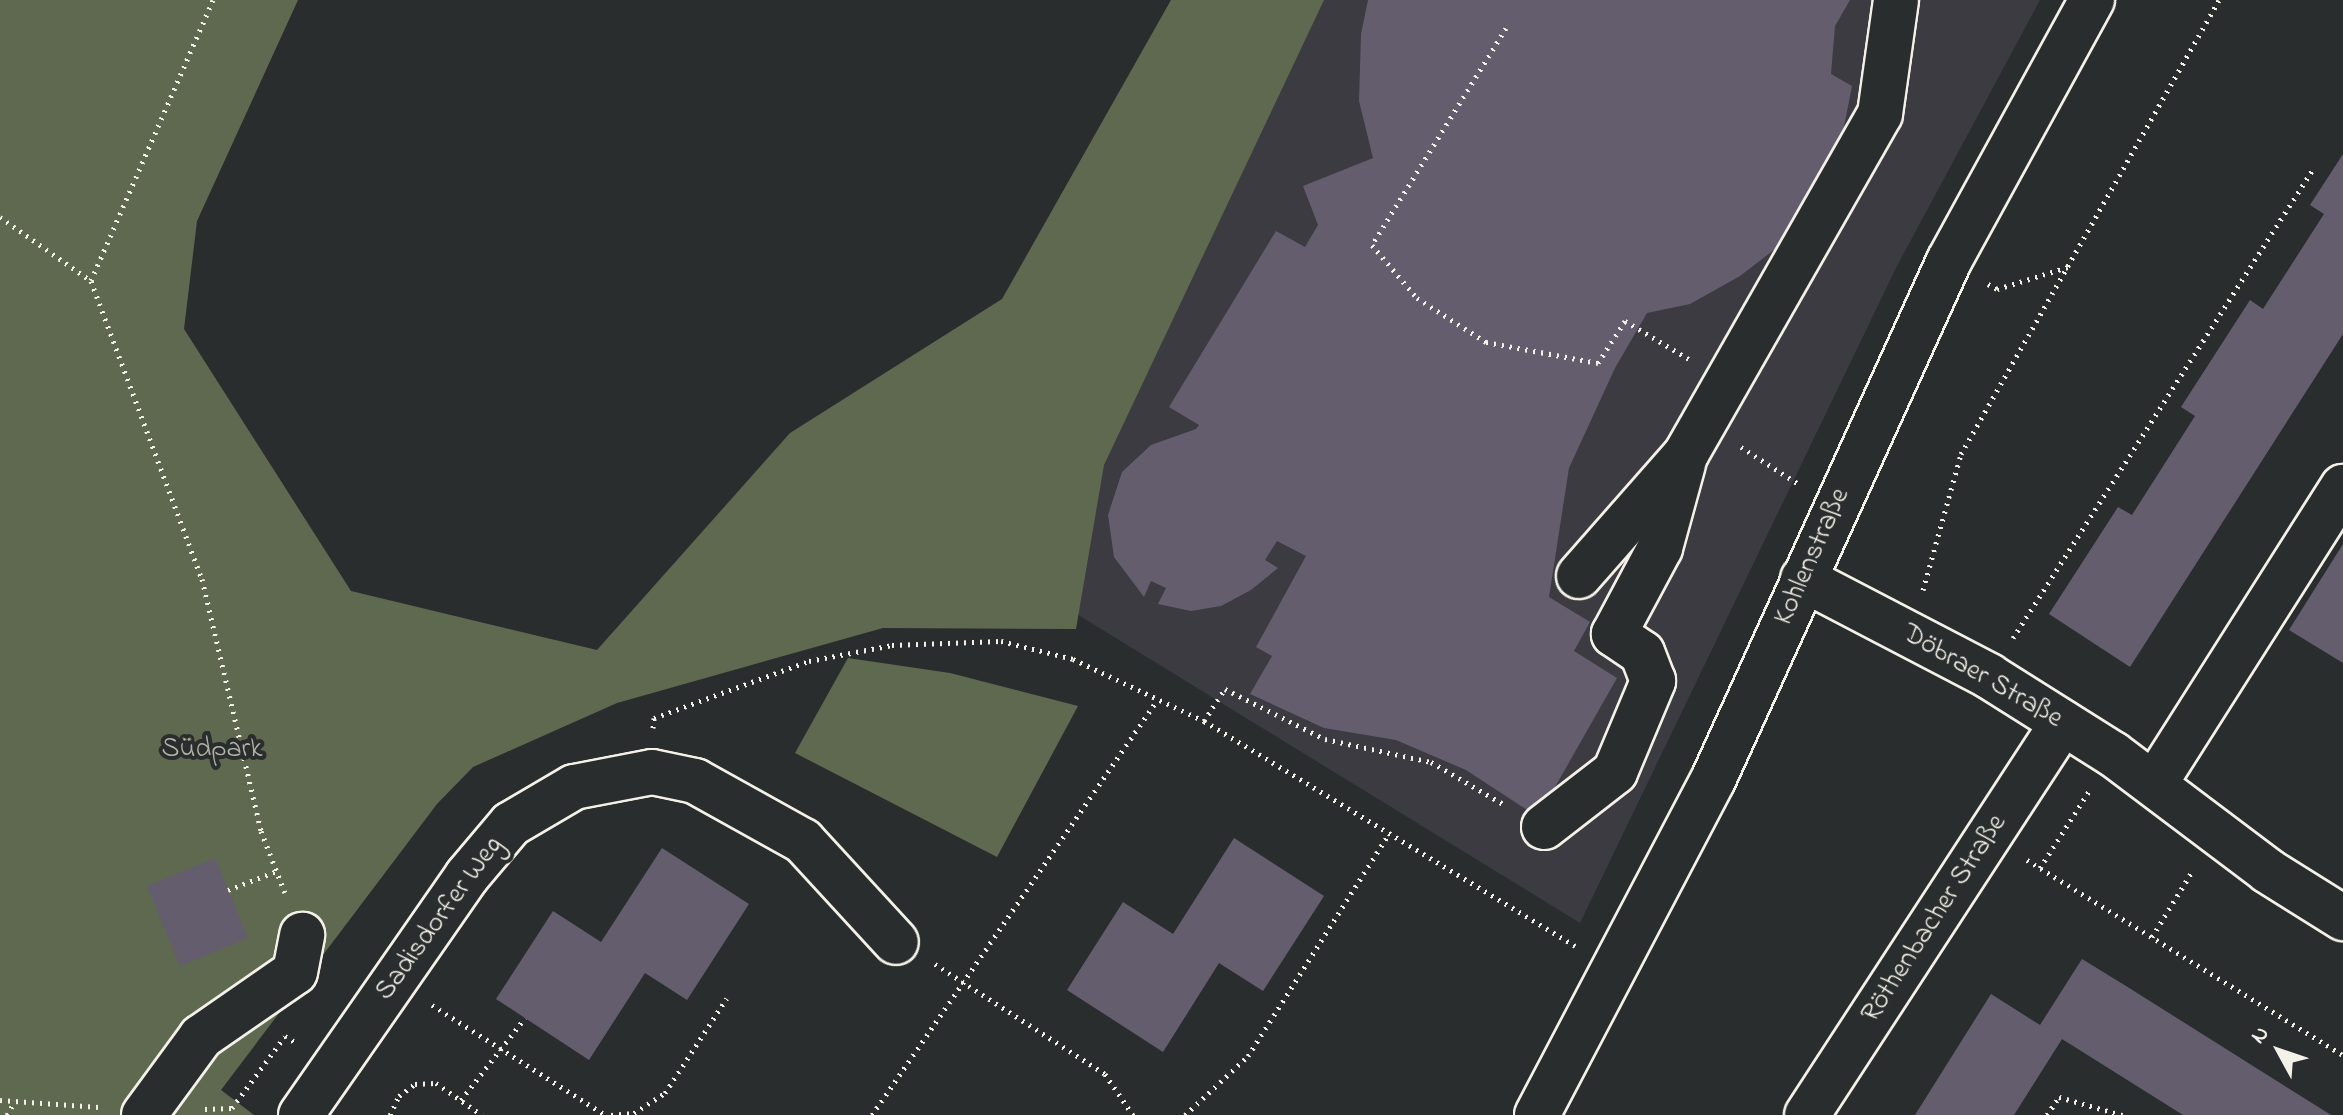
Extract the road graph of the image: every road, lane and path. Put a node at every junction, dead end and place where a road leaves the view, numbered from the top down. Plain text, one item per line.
1 (213, 0) edge
2 (1896, 0) edge
3 (2092, 0) edge
4 (2219, 0) edge
5 (1506, 28) dead end
6 (2313, 169) dead end
7 (0, 217) edge
8 (1949, 261) junction
9 (2068, 267) junction
10 (91, 281) junction
11 (1674, 351) dead end
12 (1695, 438) junction
13 (2343, 487) edge
14 (1834, 508) junction
15 (1579, 576) dead end
16 (1803, 579) junction
17 (1910, 634) junction
18 (1989, 676) junction
19 (1156, 702) junction
20 (654, 718) dead end
21 (1204, 721) junction
22 (2063, 723) junction
23 (2113, 754) junction
24 (2155, 783) junction
25 (1544, 827) joint
26 (2215, 833) junction
27 (1389, 834) junction
28 (1988, 836) junction
29 (2040, 868) junction
30 (277, 871) junction
31 (228, 890) dead end
32 (2341, 913) edge
33 (302, 935) joint
34 (2152, 937) junction
35 (896, 942) joint
36 (1617, 971) junction
37 (393, 981) junction
38 (965, 981) junction
39 (727, 998) dead end
40 (525, 1018) dead end
41 (285, 1036) dead end
42 (502, 1049) junction
43 (2343, 1055) edge
44 (0, 1100) edge
45 (461, 1100) junction
46 (15, 1101) junction
47 (145, 1112) edge
48 (7, 1115) edge
49 (301, 1115) edge
50 (390, 1115) edge
51 (482, 1115) edge
52 (608, 1115) edge
53 (872, 1115) edge
54 (1133, 1115) edge
55 (1185, 1115) edge
56 (1537, 1115) edge
57 (1807, 1115) edge
58 (2047, 1115) edge
59 (2122, 1115) edge

1 - 10 path
2 - 12 street
3 - 8 street, Kohlenstraße
4 - 9 path
5 - 11 path
6 - 18 path
7 - 10 path
8 - 9 path
8 - 14 street, Kohlenstraße
9 - 17 path
10 - 30 path
12 - 14 path
12 - 15 street
12 - 25 street
13 - 24 street
14 - 16 street, Kohlenstraße
16 - 17 street, Döbraer Straße
16 - 36 street, Kohlenstraße
17 - 18 street, Döbraer Straße
18 - 22 street, Döbraer Straße
19 - 20 path
19 - 21 path
19 - 38 path
21 - 25 path
21 - 27 path
22 - 23 street, Döbraer Straße
22 - 28 street, Röthenbacher Straße
23 - 24 street, Döbraer Straße
23 - 29 path
24 - 26 street, Döbraer Straße
26 - 32 street, Döbraer Straße
26 - 34 path
27 - 36 path
27 - 55 path
28 - 29 path
28 - 57 street, Röthenbacher Straße
29 - 34 path
30 - 31 path
30 - 33 path
33 - 47 street
34 - 43 path
35 - 37 street, Sadisdorfer Weg
35 - 38 path
36 - 56 street, Kohlenstraße
37 - 42 path
37 - 49 street, Sadisdorfer Weg
38 - 53 path
38 - 54 path
39 - 52 path
40 - 42 path
41 - 47 path
42 - 45 path
42 - 52 path
44 - 46 path
45 - 50 path
45 - 51 path
46 - 47 path
46 - 48 path
58 - 59 path

